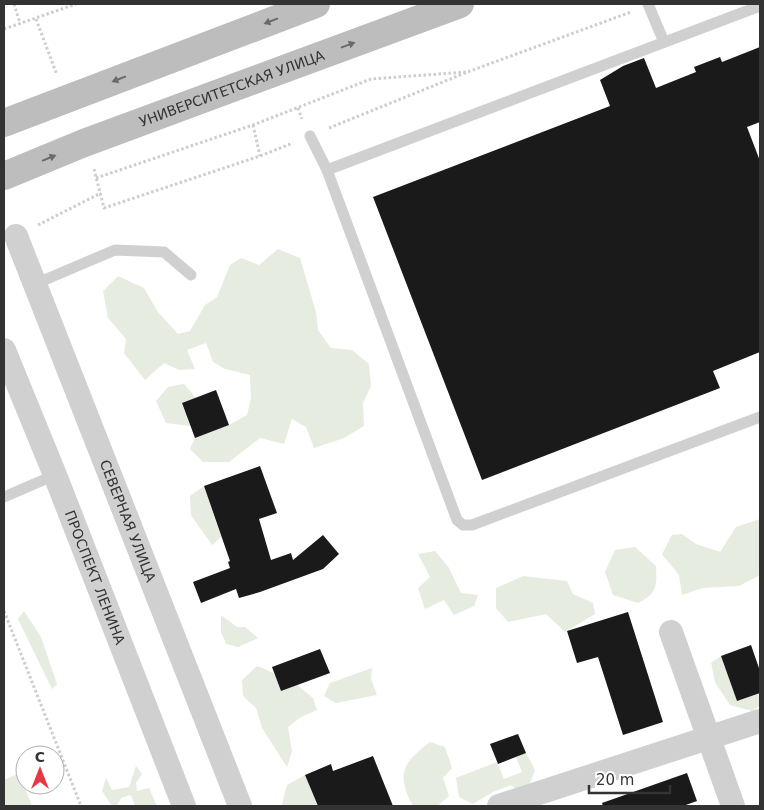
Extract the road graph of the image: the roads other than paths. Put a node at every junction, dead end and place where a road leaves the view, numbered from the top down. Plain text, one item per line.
1 (316, 4) edge
2 (460, 4) edge
3 (648, 5) edge
4 (760, 6) edge
5 (664, 42) junction
6 (4, 123) edge
7 (310, 136) road end
8 (327, 170) junction
9 (4, 176) edge
10 (16, 236) road end
11 (191, 275) dead end
12 (35, 284) junction
13 (4, 350) edge
14 (760, 417) edge
15 (55, 475) junction
16 (4, 498) edge
17 (671, 632) dead end
18 (760, 721) edge
19 (708, 736) junction
20 (184, 806) edge
21 (240, 806) edge
22 (499, 806) edge
23 (734, 806) edge

1 -> 6 main road
9 -> 2 main road, УНИВЕРСИТЕТСКАЯ УЛИЦА
3 - 5 lane
4 - 5 lane
5 - 8 lane
7 - 8 lane
8 - 14 lane
10 - 12 street, СЕВЕРНАЯ УЛИЦА
11 - 12 lane
12 - 21 street, СЕВЕРНАЯ УЛИЦА
13 - 15 street, ПРОСПЕКТ ЛЕНИНА
15 - 16 lane
15 - 20 street, ПРОСПЕКТ ЛЕНИНА
17 - 19 street
18 - 19 street
19 - 22 street
19 - 23 street

